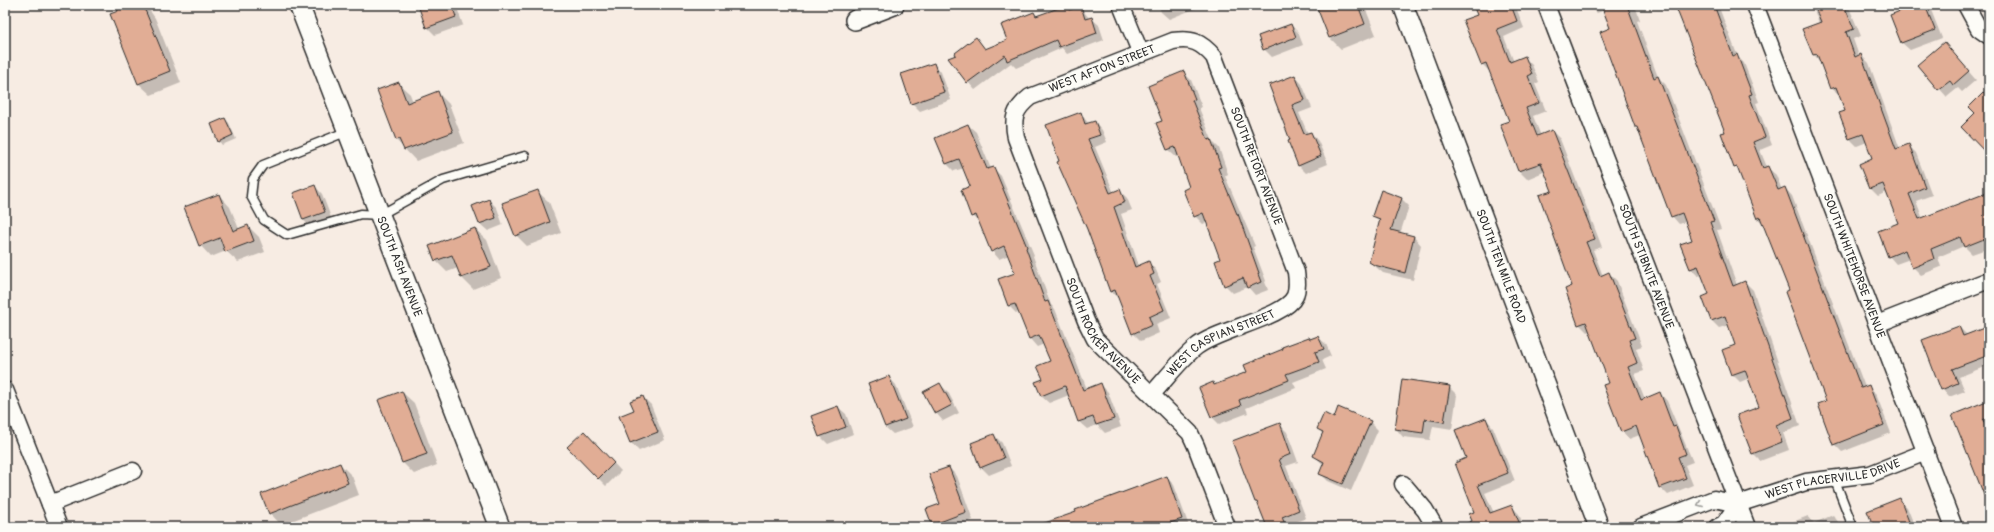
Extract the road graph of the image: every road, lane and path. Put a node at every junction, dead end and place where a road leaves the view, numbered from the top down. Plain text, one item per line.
1 (299, 5) edge
2 (894, 5) edge
3 (1121, 5) edge
4 (1403, 5) edge
5 (1546, 5) edge
6 (1754, 5) edge
7 (1966, 5) edge
8 (855, 20) dead end
9 (1989, 36) edge
10 (1198, 43) joint
11 (1140, 54) junction
12 (1015, 115) joint
13 (348, 131) junction
14 (526, 156) dead end
15 (380, 215) junction
16 (1989, 280) edge
17 (1295, 297) joint
18 (1877, 324) junction
19 (5, 390) edge
20 (1152, 394) junction
21 (1926, 452) junction
22 (133, 471) dead end
23 (1834, 478) junction
24 (1403, 484) dead end
25 (50, 504) junction
26 (1738, 504) junction
27 (59, 527) edge
28 (500, 527) edge
29 (1227, 527) edge
30 (1435, 527) edge
31 (1599, 527) edge
32 (1641, 527) edge
33 (1718, 527) edge
34 (1747, 527) edge
35 (1853, 527) edge
36 (1954, 527) edge

1 - 13 street, SOUTH ASH AVENUE
2 - 8 street
3 - 11 street
4 - 31 street, SOUTH TEN MILE ROAD
5 - 26 street, SOUTH STIBNITE AVENUE
6 - 18 street, SOUTH WHITEHORSE AVENUE
7 - 9 street
10 - 11 street, WEST AFTON STREET
10 - 17 street, SOUTH RETORT AVENUE
11 - 12 street, WEST AFTON STREET
12 - 20 street, SOUTH ROCKER AVENUE
13 - 15 street, SOUTH ASH AVENUE
13 - 15 lane
14 - 15 lane
15 - 28 street, SOUTH ASH AVENUE
16 - 18 street
17 - 20 street, WEST CASPIAN STREET
18 - 21 street, SOUTH WHITEHORSE AVENUE
19 - 25 street
20 - 29 street, SOUTH ROCKER AVENUE
21 - 23 street, WEST PLACERVILLE DRIVE
21 - 36 street, SOUTH WHITEHORSE AVENUE
22 - 25 street
23 - 26 street, WEST PLACERVILLE DRIVE
23 - 35 lane
24 - 30 street
25 - 27 street
26 -> 32 street, WEST PLACERVILLE DRIVE
26 - 33 street
26 - 34 street, SOUTH STIBNITE AVENUE

